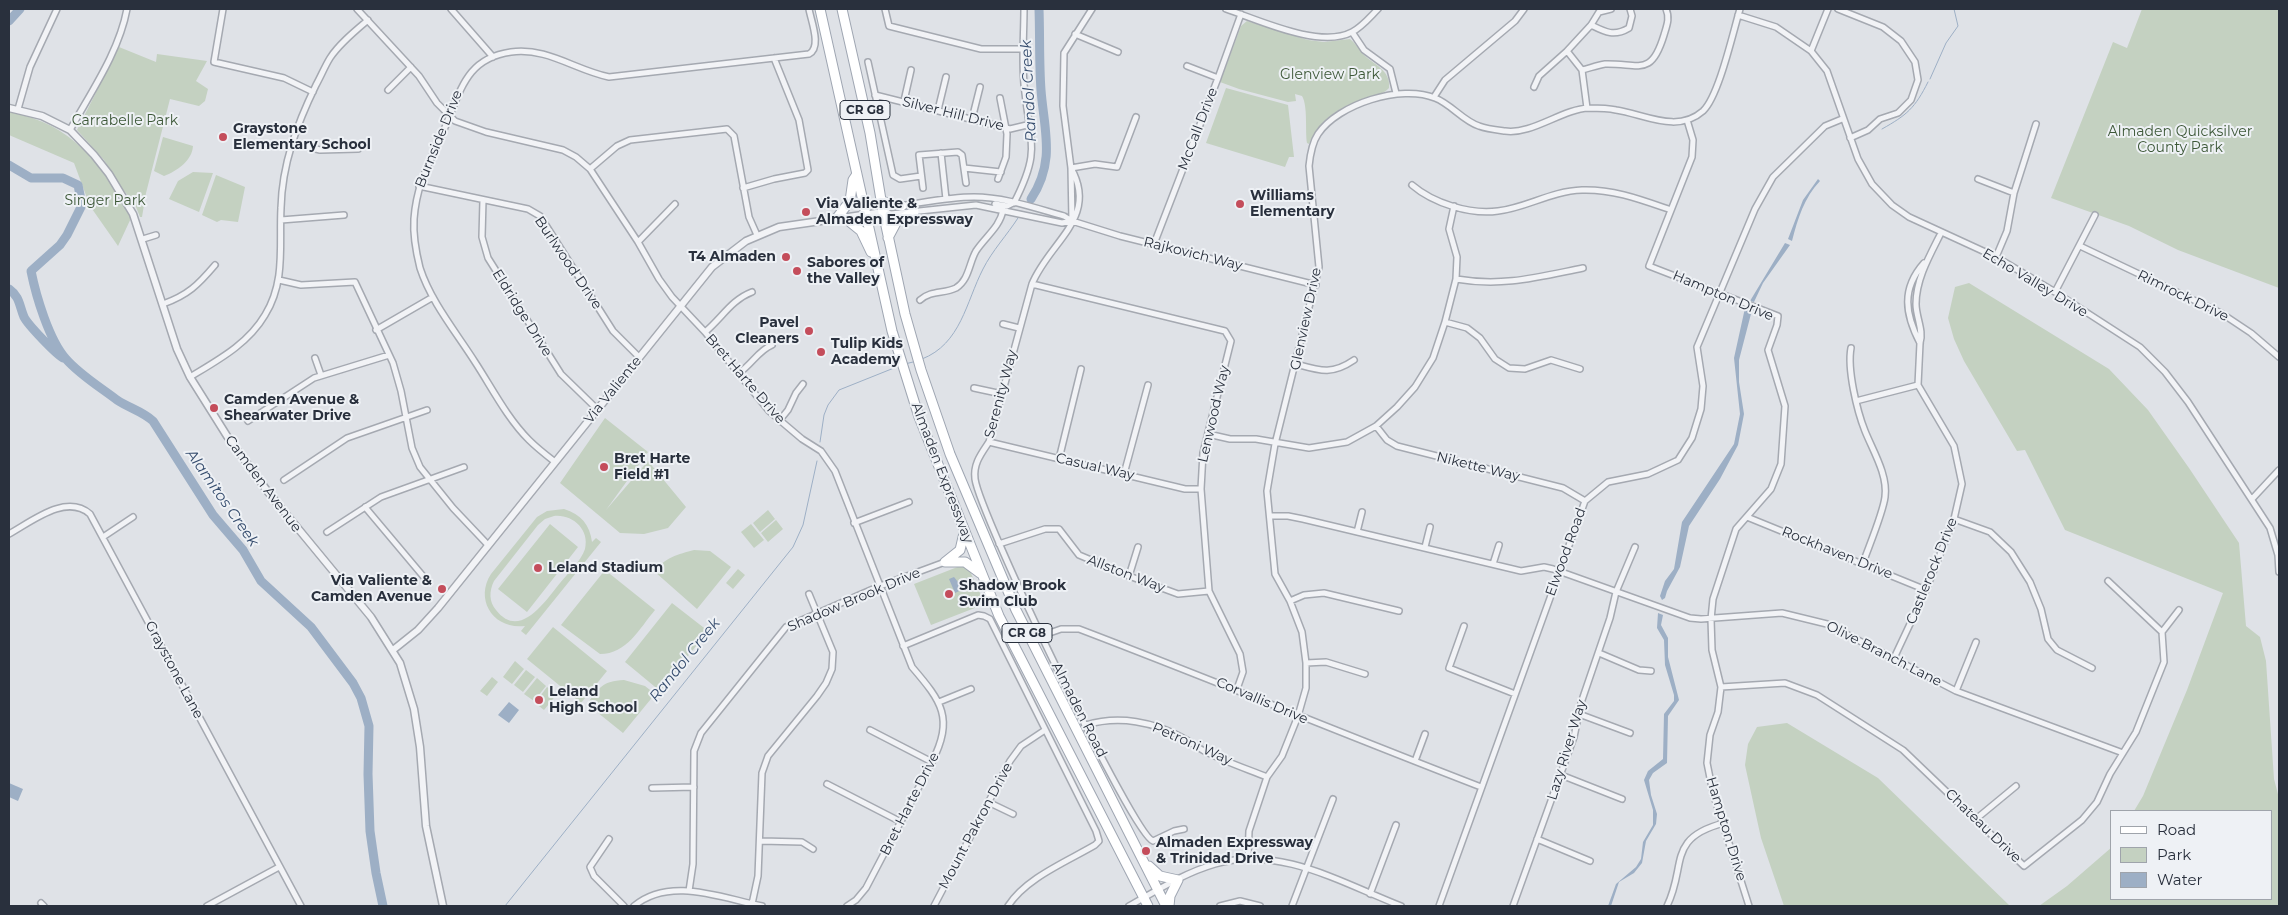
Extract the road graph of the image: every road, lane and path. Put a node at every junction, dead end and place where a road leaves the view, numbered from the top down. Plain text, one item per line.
1 (57, 9) edge
2 (127, 9) edge
3 (223, 9) edge
4 (357, 9) edge
5 (451, 9) edge
6 (809, 9) edge
7 (820, 9) edge
8 (842, 9) edge
9 (885, 9) edge
10 (1024, 9) edge
11 (1092, 9) edge
12 (1226, 9) edge
13 (1378, 9) edge
14 (1524, 9) edge
15 (1611, 9) edge
16 (1630, 9) edge
17 (1666, 9) edge
18 (1740, 9) edge
19 (1828, 9) edge
20 (1838, 9) edge
21 (1241, 14) junction
22 (1738, 15) junction
23 (368, 20) junction
24 (1591, 25) junction
25 (1352, 32) junction
26 (1075, 34) junction
27 (1024, 49) junction
28 (1567, 51) junction
29 (1811, 51) junction
30 (1118, 52) dead end
31 (493, 57) junction
32 (774, 58) junction
33 (868, 62) dead end
34 (1187, 66) dead end
35 (411, 67) junction
36 (911, 70) dead end
37 (1582, 70) junction
38 (946, 78) dead end
39 (1218, 78) junction
40 (980, 87) dead end
41 (1534, 87) dead end
42 (388, 90) dead end
43 (313, 92) junction
44 (1396, 93) junction
45 (875, 95) junction
46 (1000, 98) dead end
47 (1434, 98) junction
48 (904, 101) junction
49 (9, 108) edge
50 (1588, 108) junction
51 (18, 109) junction
52 (938, 110) junction
53 (450, 116) junction
54 (1136, 117) dead end
55 (972, 119) junction
56 (1842, 119) junction
57 (1687, 120) junction
58 (1031, 124) junction
59 (2036, 124) dead end
60 (1005, 128) junction
61 (70, 130) junction
62 (1850, 138) junction
63 (292, 144) junction
64 (358, 148) dead end
65 (941, 153) junction
66 (964, 168) junction
67 (1071, 168) junction
68 (590, 169) junction
69 (1000, 172) junction
70 (857, 174) junction
71 (921, 176) junction
72 (998, 179) dead end
73 (1978, 179) dead end
74 (966, 182) dead end
75 (1412, 185) dead end
76 (419, 186) junction
77 (743, 188) junction
78 (923, 188) dead end
79 (2014, 193) junction
80 (483, 200) junction
81 (946, 200) junction
82 (881, 201) junction
83 (1014, 203) junction
84 (675, 204) dead end
85 (970, 205) junction
86 (902, 206) junction
87 (1454, 206) junction
88 (1003, 210) junction
89 (1671, 210) junction
90 (882, 212) junction
91 (914, 212) junction
92 (1022, 214) junction
93 (344, 215) dead end
94 (866, 215) junction
95 (2095, 215) dead end
96 (840, 218) junction
97 (280, 220) junction
98 (1072, 221) junction
99 (1941, 233) junction
100 (156, 235) dead end
101 (757, 235) junction
102 (888, 238) junction
103 (143, 240) junction
104 (638, 242) junction
105 (1154, 244) junction
106 (2080, 246) junction
107 (876, 258) junction
108 (1996, 258) junction
109 (1927, 260) junction
110 (215, 265) dead end
111 (1583, 268) dead end
112 (279, 280) junction
113 (1456, 280) junction
114 (1032, 284) junction
115 (1316, 285) junction
116 (752, 292) dead end
117 (1718, 292) junction
118 (2055, 292) junction
119 (433, 296) junction
120 (920, 300) dead end
121 (163, 304) junction
122 (680, 306) junction
123 (1445, 322) junction
124 (1003, 324) dead end
125 (1019, 328) junction
126 (376, 330) junction
127 (705, 332) junction
128 (1920, 343) junction
129 (772, 344) dead end
130 (1850, 348) dead end
131 (389, 354) junction
132 (2279, 357) edge
133 (315, 358) dead end
134 (639, 358) junction
135 (1354, 360) dead end
136 (1296, 364) junction
137 (1081, 369) dead end
138 (1580, 369) dead end
139 (739, 374) junction
140 (321, 375) junction
141 (190, 377) junction
142 (803, 384) dead end
143 (1148, 385) dead end
144 (1918, 385) junction
145 (974, 388) dead end
146 (1002, 394) junction
147 (1856, 401) junction
148 (597, 409) junction
149 (427, 410) dead end
150 (405, 418) junction
151 (248, 421) dead end
152 (779, 421) junction
153 (1376, 426) junction
154 (1208, 434) junction
155 (989, 442) junction
156 (1275, 444) junction
157 (978, 458) joint
158 (1059, 459) junction
159 (555, 462) junction
160 (464, 467) dead end
161 (2279, 470) edge
162 (1124, 474) junction
163 (284, 480) dead end
164 (430, 480) junction
165 (1201, 489) junction
166 (1585, 500) junction
167 (2252, 500) junction
168 (909, 502) dead end
169 (365, 507) junction
170 (1362, 512) dead end
171 (133, 516) dead end
172 (1271, 516) junction
173 (1747, 517) junction
174 (1954, 519) junction
175 (854, 523) junction
176 (1430, 527) dead end
177 (964, 531) junction
178 (327, 532) dead end
179 (1358, 532) junction
180 (9, 534) edge
181 (103, 537) junction
182 (999, 544) junction
183 (488, 545) junction
184 (1499, 545) dead end
185 (1425, 547) junction
186 (1635, 547) dead end
187 (1138, 548) dead end
188 (945, 562) junction
189 (1863, 563) junction
190 (1493, 564) junction
191 (1560, 571) junction
192 (2279, 572) edge
193 (983, 576) junction
194 (1129, 576) junction
195 (2108, 581) dead end
196 (428, 582) dead end
197 (880, 586) junction
198 (1926, 590) junction
199 (1209, 591) junction
200 (1616, 592) junction
201 (809, 594) dead end
202 (1290, 601) junction
203 (2180, 610) dead end
204 (1399, 611) dead end
205 (818, 613) junction
206 (1711, 619) junction
207 (1464, 626) dead end
208 (2162, 632) junction
209 (1041, 636) junction
210 (1976, 642) dead end
211 (903, 646) junction
212 (393, 650) junction
213 (1599, 653) junction
214 (1894, 658) junction
215 (1306, 663) junction
216 (2092, 668) dead end
217 (1651, 671) dead end
218 (1365, 674) dead end
219 (1721, 687) junction
220 (971, 689) dead end
221 (1237, 689) junction
222 (1956, 691) junction
223 (1514, 694) junction
224 (939, 702) junction
225 (1579, 714) junction
226 (1298, 716) junction
227 (1086, 725) junction
228 (870, 730) dead end
229 (1045, 730) junction
230 (1630, 733) dead end
231 (1426, 734) dead end
232 (2124, 753) junction
233 (1415, 761) junction
234 (932, 762) junction
235 (1561, 775) junction
236 (1267, 777) junction
237 (827, 784) dead end
238 (694, 786) junction
239 (2016, 786) dead end
240 (1481, 787) junction
241 (652, 788) dead end
242 (1333, 799) dead end
243 (1622, 799) dead end
244 (988, 802) junction
245 (1013, 814) dead end
246 (1976, 819) junction
247 (901, 822) junction
248 (1724, 823) junction
249 (1396, 824) dead end
250 (1184, 829) dead end
251 (610, 839) dead end
252 (1538, 839) junction
253 (761, 841) junction
254 (813, 850) dead end
255 (1248, 858) junction
256 (1143, 861) junction
257 (1590, 861) dead end
258 (279, 867) junction
259 (1307, 868) junction
260 (1178, 880) junction
261 (689, 890) junction
262 (1158, 890) junction
263 (1370, 894) junction
264 (1146, 902) edge
265 (752, 904) junction
266 (207, 906) edge
267 (301, 906) edge
268 (443, 906) edge
269 (624, 906) edge
270 (634, 906) edge
271 (762, 906) edge
272 (847, 906) edge
273 (934, 906) edge
274 (1008, 906) edge
275 (1129, 906) edge
276 (1167, 906) edge
277 (1220, 906) edge
278 (1260, 906) edge
279 (1292, 906) edge
280 (1401, 906) edge
281 (1439, 906) edge
282 (1514, 906) edge
283 (1667, 906) edge
284 (1749, 906) edge

1 - 51 street
2 - 61 street
3 - 43 street
4 - 23 street, Bret Harte Drive
5 - 31 street
6 - 32 street, Burnside Drive
7 - 70 main road, Almaden Expressway / CR G8
8 - 82 main road, Almaden Expressway / CR G8
9 - 27 street
10 - 27 street
11 - 26 street, Serenity Way
12 - 21 street
13 - 25 street
14 - 47 street
15 - 24 street
16 - 24 street
17 - 37 street
18 - 22 street
19 - 29 street
20 - 62 street
21 - 25 street
21 - 39 street, McCall Drive
22 - 29 street, Echo Valley Drive
22 - 57 street
23 - 35 street, Bret Harte Drive
23 - 43 street
24 - 28 street
25 - 44 street
26 - 30 street
26 - 67 street, Serenity Way
27 - 58 street
28 - 37 street
28 - 41 street
29 - 56 street, Echo Valley Drive
31 - 32 street, Burnside Drive
31 - 53 street, Burnside Drive
32 - 77 street
33 - 45 street
34 - 39 street
35 - 42 street
35 - 53 street, Bret Harte Drive
36 - 48 street
37 - 50 street
38 - 52 street
39 - 105 street, McCall Drive
40 - 55 street
43 - 63 street
44 - 47 street, Glenview Drive
44 - 115 street, Glenview Drive
45 - 48 street, Silver Hill Drive
45 - 71 street
46 - 60 street
47 - 50 street, Glenview Drive
48 - 52 street, Silver Hill Drive
49 - 51 street, Camden Avenue
50 - 57 street, Glenview Drive
51 - 61 street, Camden Avenue
52 - 55 street, Silver Hill Drive
53 - 68 street, Bret Harte Drive
53 - 76 street, Burnside Drive
54 - 67 street
55 - 60 street, Silver Hill Drive
56 - 62 street, Echo Valley Drive
56 - 117 street, Elwood Road
57 - 89 street
58 - 60 street, Silver Hill Drive
58 - 83 street
59 - 79 street
60 - 69 street
61 - 103 street, Camden Avenue
62 - 99 street, Echo Valley Drive
63 - 64 street
63 - 97 street
65 - 66 street
65 - 71 street
65 - 81 street
66 - 69 street
66 - 74 street
67 - 98 street, Serenity Way
68 - 77 street
68 - 104 street, Bret Harte Drive
69 - 72 street
70 - 94 main road, Almaden Expressway / CR G8
70 - 96 main road
71 - 78 street
73 - 79 street
75 - 87 street
76 - 80 street, Burlwood Drive
76 - 119 street, Burnside Drive
77 - 101 street
79 - 108 street
80 - 134 street, Burlwood Drive
80 - 148 street, Eldridge Drive
81 - 83 street, Rajkovich Way
81 - 86 street, Rajkovich Way
82 - 86 main road
82 - 90 main road, Almaden Expressway / CR G8
83 - 85 street
83 - 92 street
83 - 98 street, Rajkovich Way
84 - 104 street
85 - 88 street, Rajkovich Way
85 - 91 street, Rajkovich Way
86 - 90 street, Rajkovich Way
87 - 89 street
87 - 113 street
88 - 92 street, Rajkovich Way
88 - 120 street
89 - 117 street, Hampton Drive
90 - 91 street, Rajkovich Way
90 - 94 street, Via Valiente
90 - 102 main road, Almaden Expressway / CR G8
91 - 102 main road
92 - 98 street, Rajkovich Way
93 - 97 street
94 - 96 street, Via Valiente
94 - 107 main road, Almaden Expressway / CR G8
95 - 106 street
96 - 101 street, Via Valiente
96 - 107 main road
97 - 112 street
98 - 105 street, Rajkovich Way
98 - 114 street, Serenity Way
99 - 108 street, Echo Valley Drive
99 - 109 street
100 - 103 street
101 - 122 street, Via Valiente
102 - 256 main road, Almaden Expressway / CR G8
103 - 121 street, Camden Avenue
104 - 122 street, Bret Harte Drive
105 - 115 street, Rajkovich Way
106 - 118 street
106 - 132 street, Rimrock Drive
107 - 177 main road, Almaden Expressway / CR G8
108 - 118 street, Echo Valley Drive
109 - 128 street
109 - 128 street
110 - 121 street
111 - 113 street
112 - 126 street
112 - 141 street
113 - 123 street
114 - 125 street, Serenity Way
114 - 154 street, Lenwood Way
115 - 136 street, Glenview Drive
116 - 127 street
117 - 166 street, Elwood Road
117 - 173 street, Hampton Drive
118 - 167 street, Echo Valley Drive
119 - 126 street
119 - 159 street, Burnside Drive
121 - 141 street, Camden Avenue
122 - 127 street, Bret Harte Drive
122 - 134 street, Via Valiente
123 - 138 street
123 - 153 street
124 - 125 street
125 - 146 street, Serenity Way
126 - 131 street
127 - 139 street, Bret Harte Drive
128 - 144 street
129 - 139 street
130 - 147 street
131 - 140 street
131 - 150 street
133 - 140 street
134 - 148 street, Via Valiente
135 - 136 street
136 - 156 street, Glenview Drive
137 - 158 street
139 - 152 street, Bret Harte Drive
140 - 151 street
141 - 212 street, Camden Avenue
142 - 152 street
143 - 162 street
144 - 147 street
144 - 174 street, Castlerock Drive
145 - 146 street
146 - 155 street, Serenity Way
147 - 189 street
148 - 159 street, Via Valiente
149 - 150 street
150 - 163 street
150 - 164 street
152 - 175 street, Bret Harte Drive
153 - 156 street
153 - 166 street, Nikette Way
154 - 156 street
154 - 165 street, Lenwood Way
155 - 157 street, Serenity Way
155 - 158 street, Casual Way
156 - 172 street, Glenview Drive
157 - 182 street, Almaden Road
158 - 162 street, Casual Way
159 - 183 street, Via Valiente
160 - 164 street
161 - 167 street
162 - 165 street, Casual Way
164 - 169 street
164 - 183 street
165 - 199 street, Lenwood Way
166 - 191 street, Elwood Road
167 - 192 street, Echo Valley Drive
168 - 175 street
169 - 178 street
169 - 196 street
170 - 179 street
171 - 181 street
172 - 179 street, Olive Branch Lane
172 - 202 street, Glenview Drive
173 - 189 street, Rockhaven Drive
173 - 206 street, Hampton Drive
174 - 198 street, Castlerock Drive
174 - 216 street
175 - 197 street, Bret Harte Drive
176 - 185 street
177 - 188 main road
177 - 193 main road, Almaden Expressway / CR G8
179 - 185 street, Olive Branch Lane
180 - 181 street, Graystone Lane
181 - 258 street, Graystone Lane
182 - 194 street, Allston Way
182 - 209 street, Almaden Road
183 - 212 street, Via Valiente
184 - 190 street
185 - 190 street, Olive Branch Lane
186 - 200 street, Lazy River Way
187 - 194 street
188 - 193 main road
188 - 197 street, Shadow Brook Drive
189 - 198 street, Rockhaven Drive
190 - 191 street, Olive Branch Lane
191 - 200 street, Olive Branch Lane
191 - 223 street, Elwood Road
193 - 264 main road, Almaden Expressway / CR G8
194 - 199 street, Allston Way
195 - 208 street
197 - 205 street, Shadow Brook Drive
197 - 211 street, Bret Harte Drive
198 - 214 street, Castlerock Drive
199 - 221 street, Lenwood Way
200 - 206 street, Olive Branch Lane
200 - 213 street, Lazy River Way
201 - 205 street
202 - 204 street
202 - 215 street, Glenview Drive
203 - 208 street
205 - 238 street, Shadow Brook Drive
205 - 253 street
206 - 214 street, Olive Branch Lane
206 - 219 street, Hampton Drive
207 - 223 street
208 - 232 street, Chateau Drive
209 - 221 street, Corvallis Drive
209 - 227 street, Almaden Road
210 - 222 street
211 - 224 street, Bret Harte Drive
211 - 229 street
212 - 268 street, Camden Avenue
213 - 217 street
213 - 225 street, Lazy River Way
214 - 222 street, Olive Branch Lane
215 - 218 street
215 - 226 street, Glenview Drive
219 - 246 street, Chateau Drive
219 - 248 street, Hampton Drive
220 - 224 street
221 - 226 street, Corvallis Drive
222 - 232 street, Olive Branch Lane
223 - 240 street, Elwood Road
224 - 234 street, Bret Harte Drive
225 - 230 street
225 - 235 street, Lazy River Way
226 - 233 street, Corvallis Drive
226 - 236 street, Glenview Drive
227 - 236 street, Petroni Way
227 - 250 street, Almaden Road
228 - 234 street
229 - 244 street, Mount Pakron Drive
229 - 274 street
231 - 233 street
232 - 246 street, Chateau Drive
233 - 240 street, Corvallis Drive
234 - 247 street, Bret Harte Drive
235 - 243 street
235 - 252 street, Lazy River Way
236 - 255 street, Glenview Drive
237 - 247 street
238 - 241 street
238 - 261 street, Shadow Brook Drive
239 - 246 street
240 - 281 street, Elwood Road
242 - 259 street
244 - 245 street
244 - 273 street, Mount Pakron Drive
247 - 272 street, Bret Harte Drive
248 - 283 street
248 - 284 street, Hampton Drive
249 - 263 street
251 - 269 street
252 - 257 street
252 - 282 street, Lazy River Way
253 - 254 street
253 - 265 street
255 - 259 street
255 - 260 street
256 - 260 main road
256 - 262 main road, Almaden Expressway / CR G8
258 - 266 street
258 - 267 street, Graystone Lane
259 - 263 street
259 - 279 street
260 - 262 street
260 - 276 main road
261 - 265 street
261 - 270 street
262 - 264 street
262 - 276 main road, Almaden Expressway / CR G8
263 - 280 street
264 - 275 street
265 - 271 street
277 - 278 street

